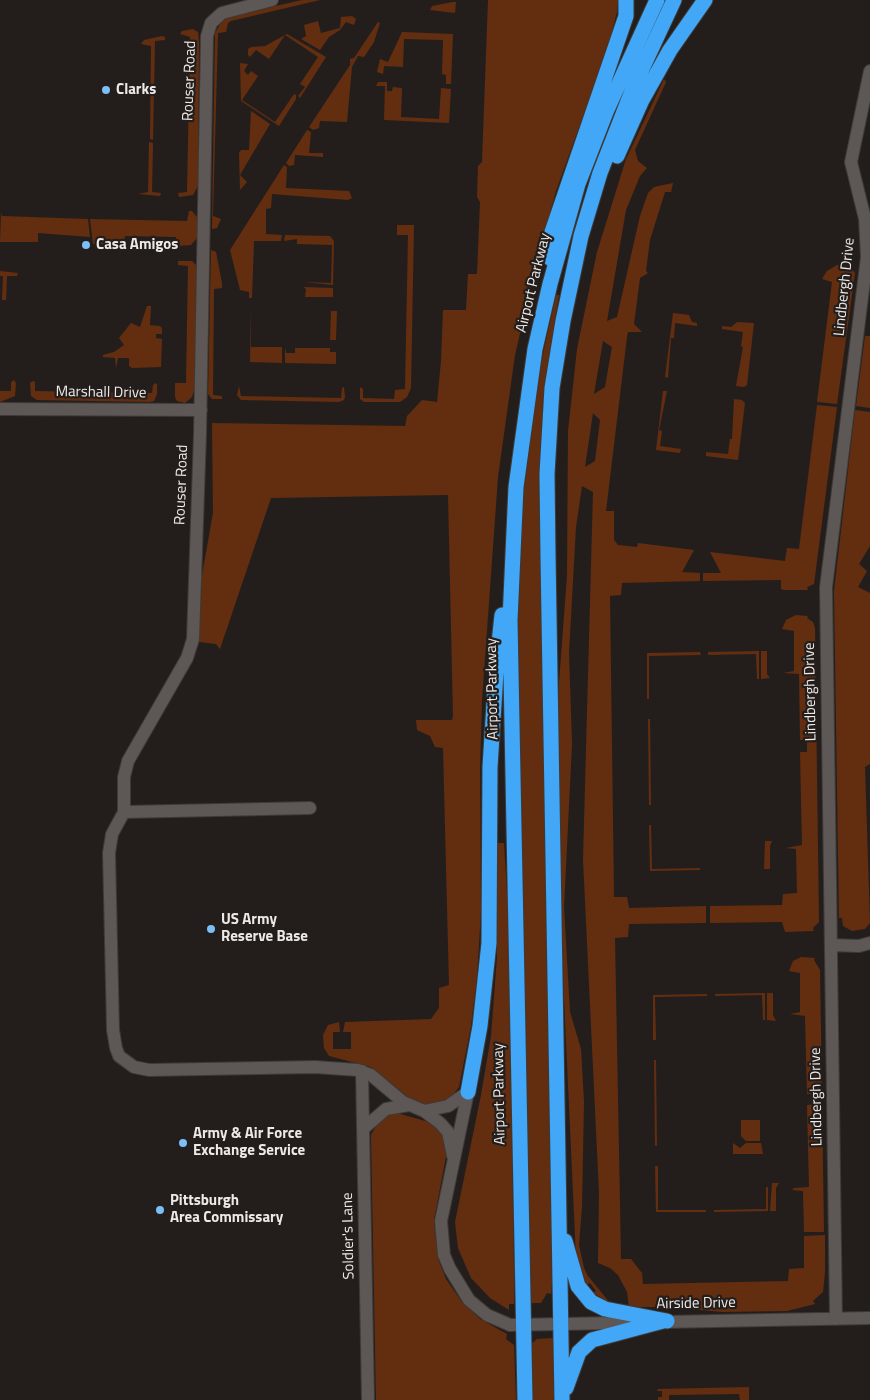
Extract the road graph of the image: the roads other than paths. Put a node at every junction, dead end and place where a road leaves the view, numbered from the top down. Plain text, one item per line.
1 (272, 0) edge
2 (626, 0) edge
3 (657, 0) edge
4 (674, 0) edge
5 (705, 0) edge
6 (870, 71) edge
7 (550, 284) junction
8 (563, 321) junction
9 (0, 409) edge
10 (201, 410) junction
11 (516, 487) junction
12 (310, 808) dead end
13 (124, 812) junction
14 (869, 944) edge
15 (831, 945) junction
16 (362, 1071) junction
17 (468, 1092) junction
18 (409, 1105) junction
19 (424, 1111) junction
20 (364, 1128) junction
21 (453, 1156) junction
22 (559, 1220) junction
23 (870, 1318) edge
24 (836, 1319) junction
25 (667, 1320) junction
26 (561, 1323) junction
27 (522, 1324) junction
28 (562, 1399) edge
29 (368, 1400) edge
30 (525, 1400) edge

1 - 10 street, Rouser Road
2 - 7 highway
3 - 7 highway, Airport Parkway
4 - 8 highway
5 - 8 highway
6 - 15 street, Lindbergh Drive
7 - 11 highway, Airport Parkway
8 - 22 highway
9 - 10 street, Marshall Drive
10 - 13 street, Rouser Road
11 - 17 highway
11 - 27 highway, Airport Parkway
12 - 13 street
13 - 16 street
14 - 15 street
15 - 24 street, Lindbergh Drive
16 - 18 street
16 - 20 street, Soldier's Lane
17 - 19 street
17 - 21 street, Airside Drive
18 - 19 street
18 - 20 street
19 - 21 street
20 - 29 street, Soldier's Lane
21 - 27 street, Airside Drive
22 - 25 highway
22 - 26 highway
23 - 24 street, Airside Drive
24 - 25 street, Airside Drive
25 - 26 street, Airside Drive
25 - 28 highway
26 - 27 street, Airside Drive
26 - 28 highway
27 - 30 highway, Airport Parkway

